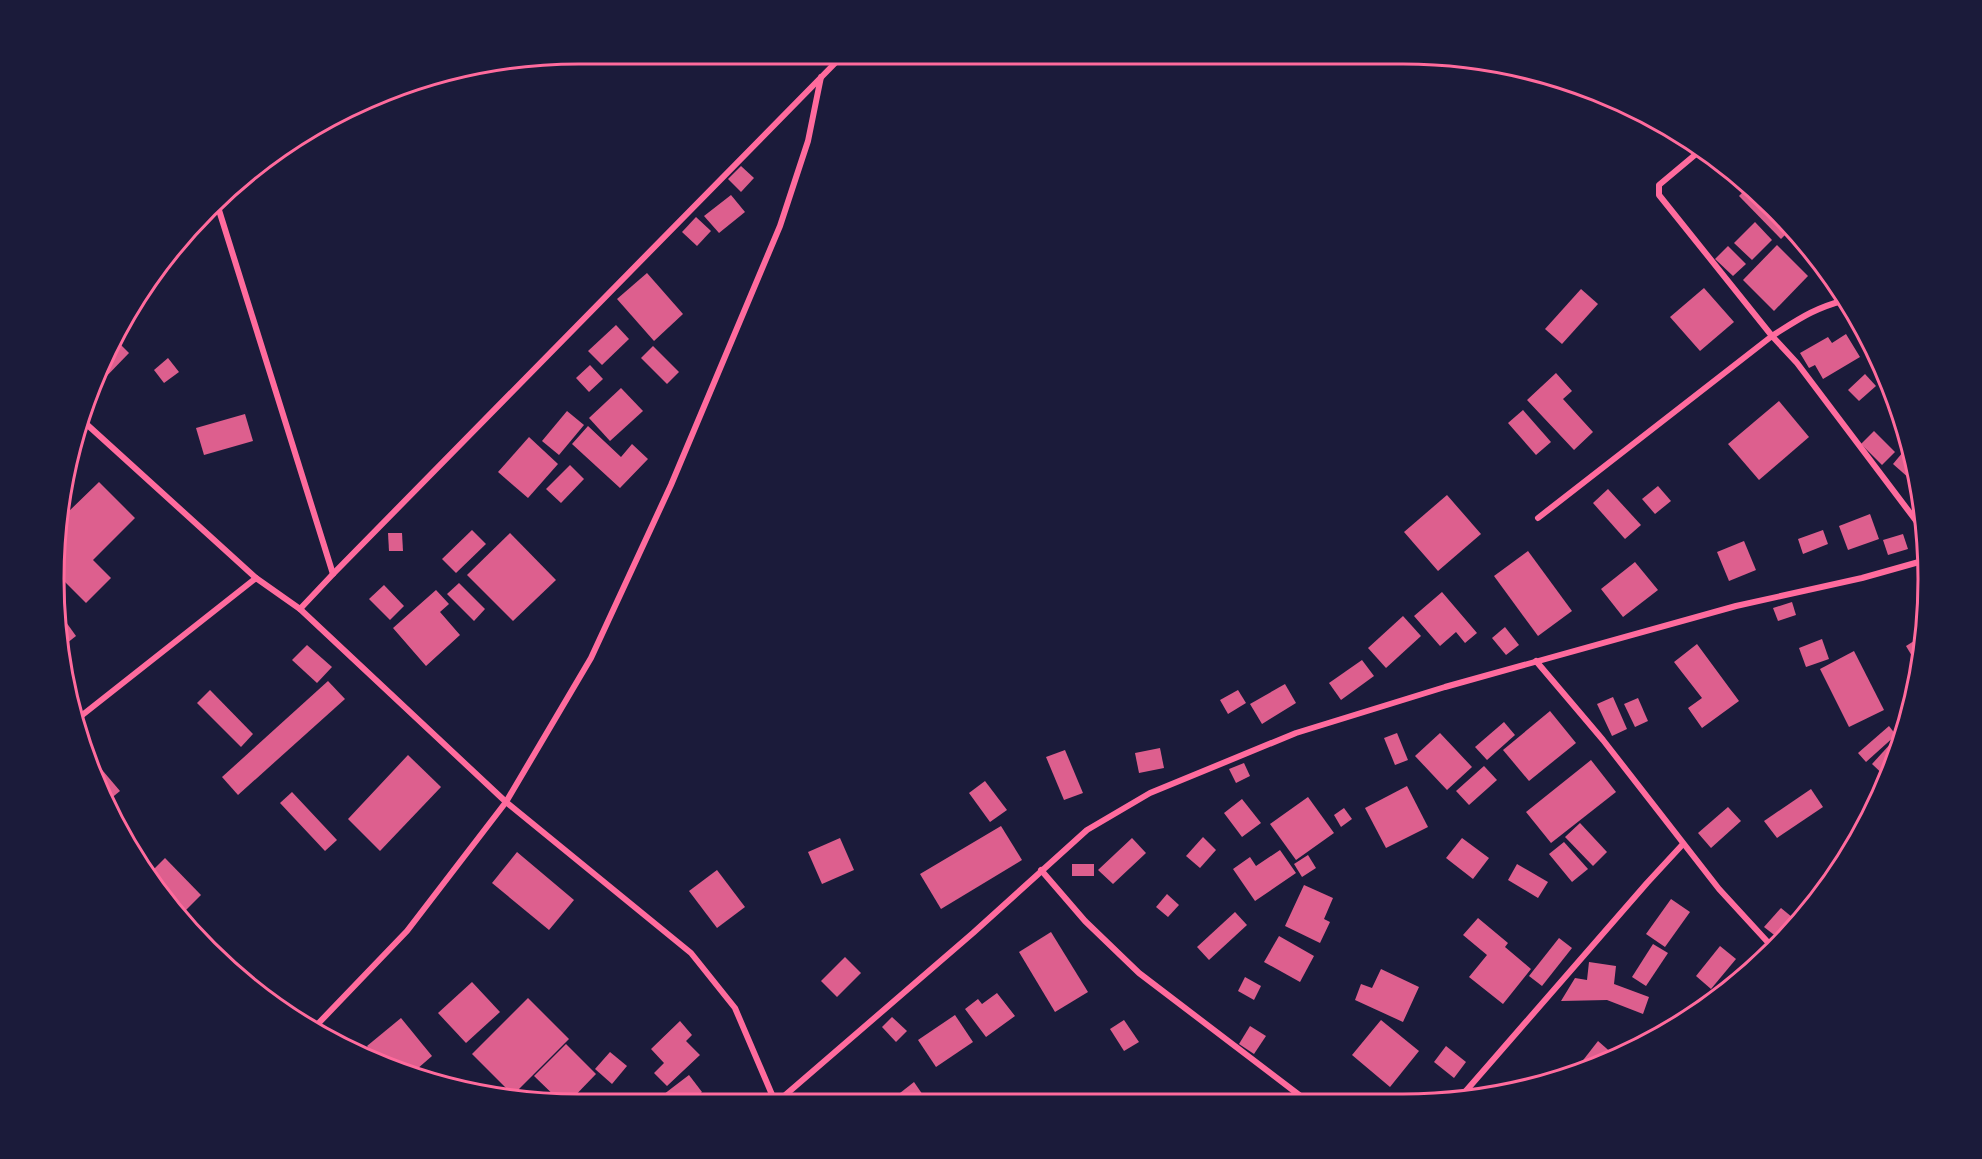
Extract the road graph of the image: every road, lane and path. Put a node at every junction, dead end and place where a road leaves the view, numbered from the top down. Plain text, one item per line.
1 (834, 64) edge
2 (821, 77) junction
3 (1695, 155) edge
4 (219, 211) edge
5 (1837, 302) edge
6 (1772, 336) junction
7 (88, 426) edge
8 (1913, 517) edge
9 (1538, 518) dead end
10 (1917, 563) edge
11 (333, 574) junction
12 (256, 578) junction
13 (300, 609) junction
14 (1536, 661) junction
15 (83, 715) edge
16 (506, 802) junction
17 (1683, 844) junction
18 (1041, 870) junction
19 (1768, 943) edge
20 (318, 1024) edge
21 (1466, 1090) edge
22 (772, 1094) edge
23 (786, 1094) edge
24 (1298, 1094) edge

1 - 2 street
2 - 11 street
2 - 16 street
3 - 6 street
4 - 11 street
5 - 6 street
6 - 8 street
6 - 9 street
7 - 12 street
10 - 14 street
11 - 13 street
12 - 13 street
12 - 15 street
13 - 16 street
14 - 17 street
14 - 18 street
16 - 20 street
16 - 22 street
17 - 19 street
17 - 21 street
18 - 23 street
18 - 24 street

